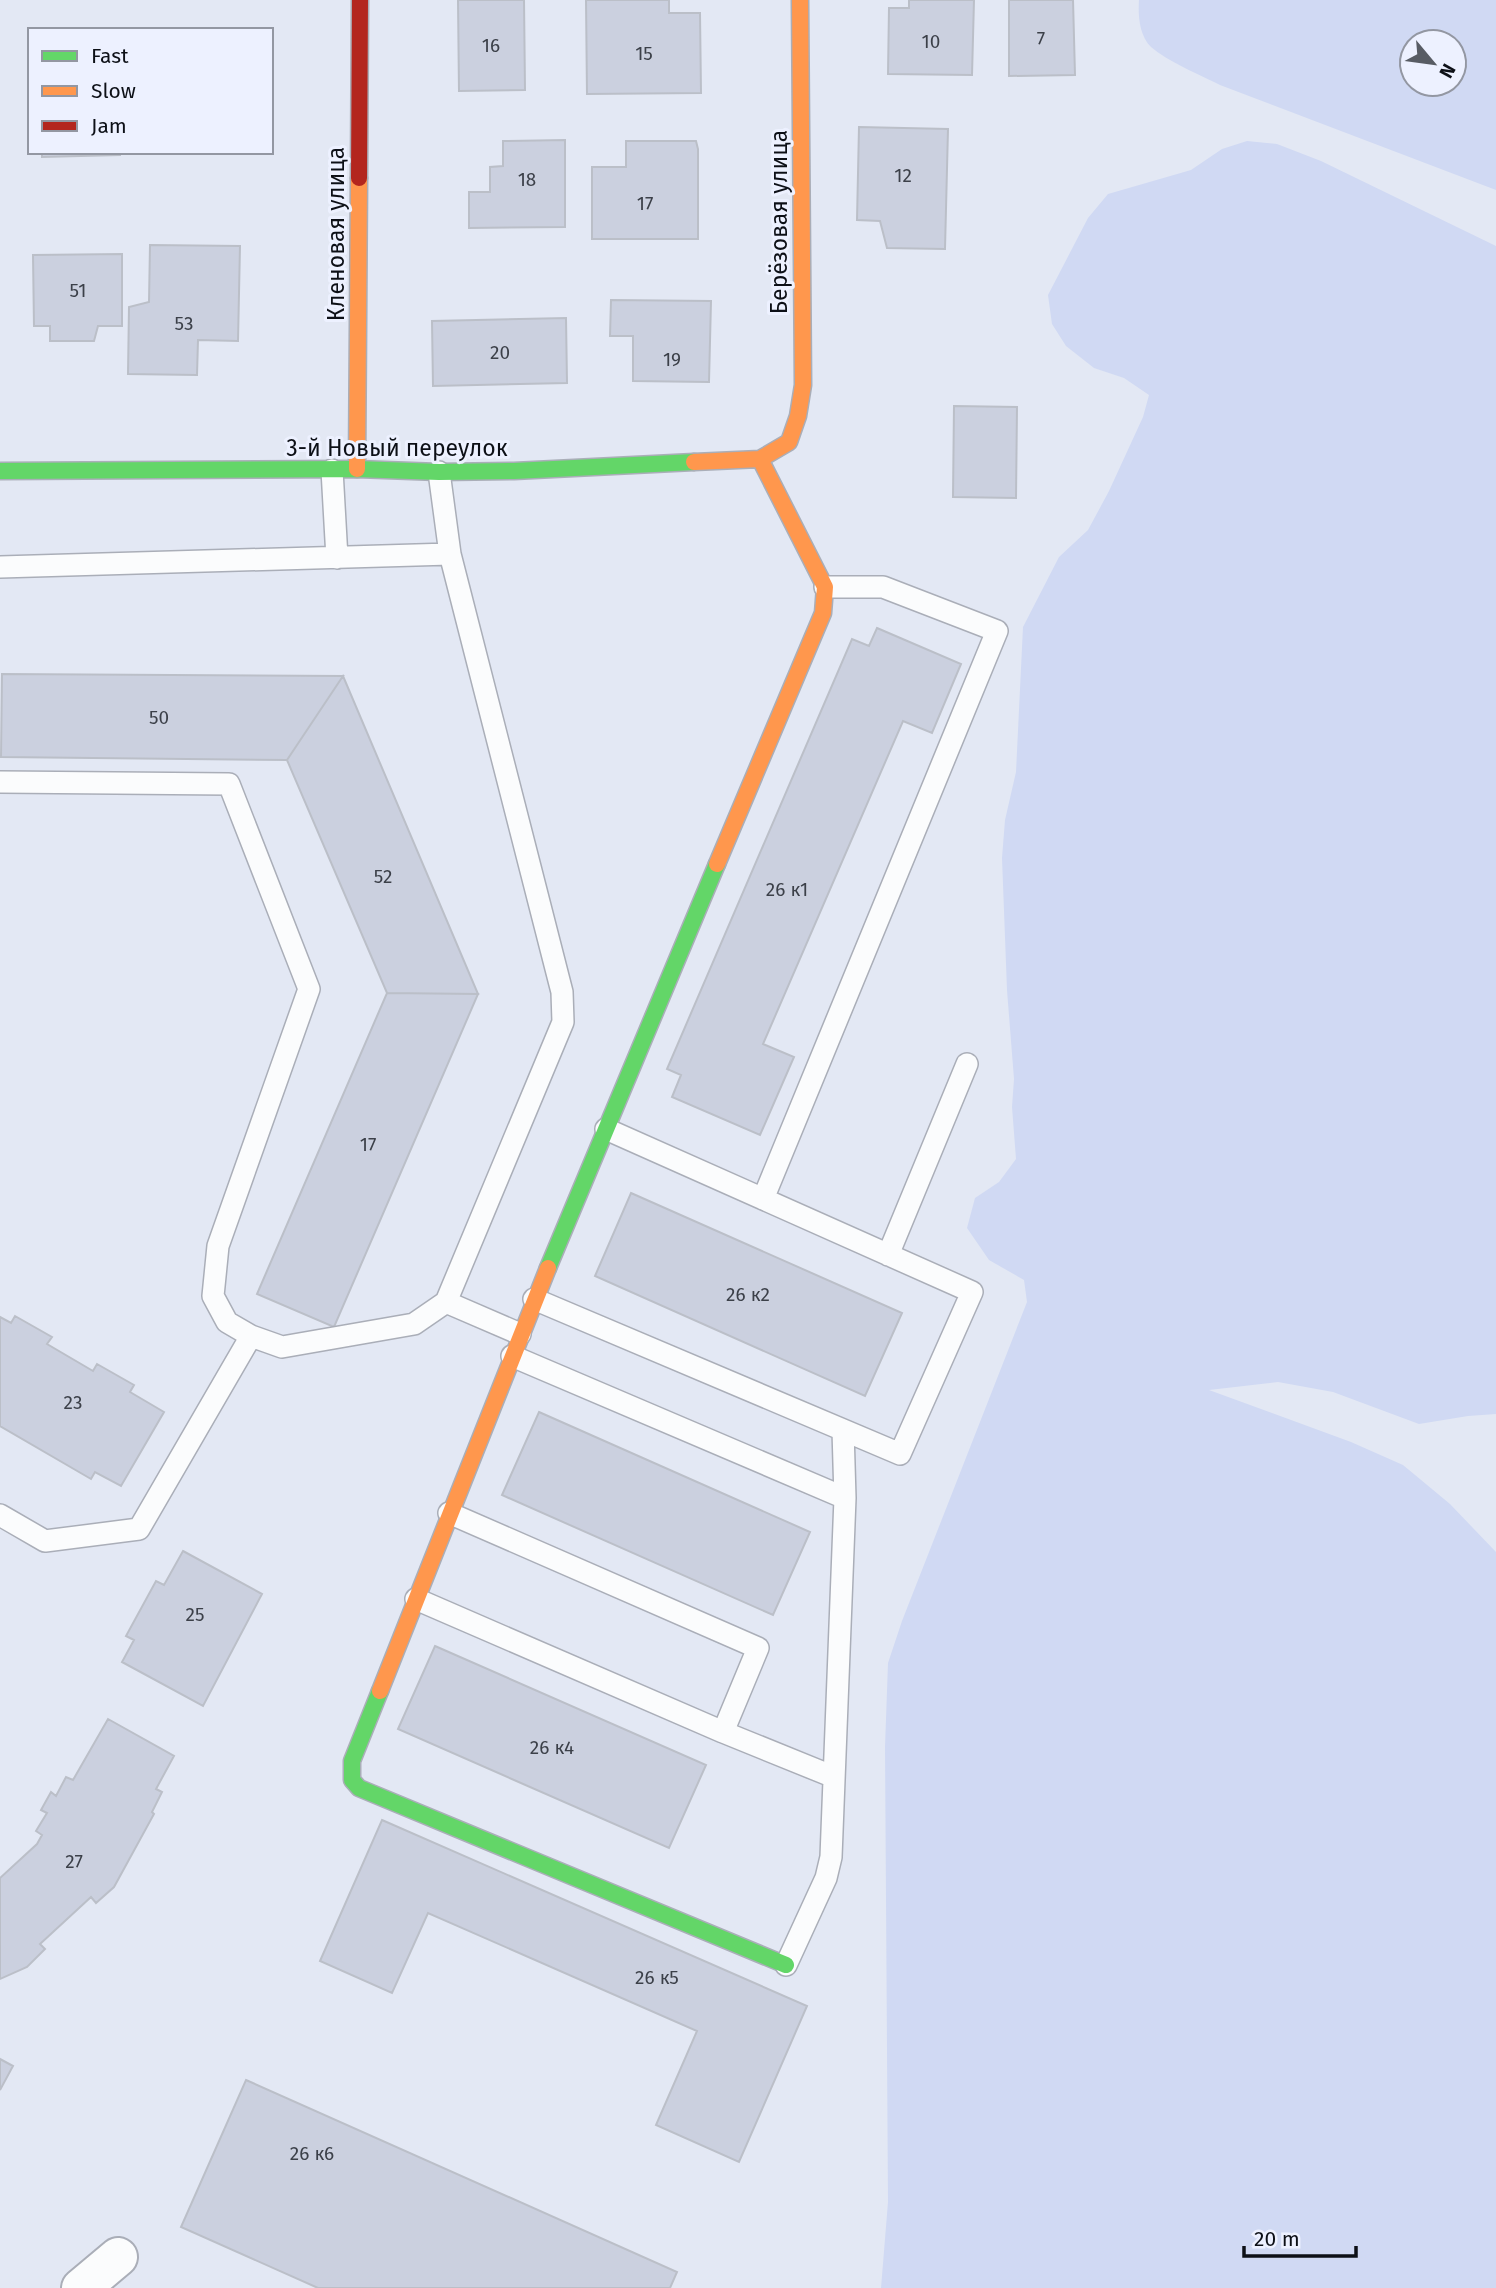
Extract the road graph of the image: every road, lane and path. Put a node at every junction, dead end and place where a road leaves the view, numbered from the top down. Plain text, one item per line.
1 (360, 0) edge
2 (800, 0) edge
3 (789, 442) joint
4 (760, 459) junction
5 (357, 469) junction
6 (332, 470) junction
7 (0, 471) edge
8 (439, 472) junction
9 (450, 554) junction
10 (337, 558) junction
11 (0, 567) edge
12 (825, 587) junction
13 (0, 782) edge
14 (967, 1065) dead end
15 (606, 1129) junction
16 (763, 1199) junction
17 (888, 1255) junction
18 (534, 1299) junction
19 (446, 1302) junction
20 (520, 1334) junction
21 (251, 1336) junction
22 (512, 1356) junction
23 (843, 1430) junction
24 (845, 1498) junction
25 (449, 1513) junction
26 (0, 1515) edge
27 (416, 1599) junction
28 (723, 1732) junction
29 (834, 1777) junction
30 (786, 1965) joint
31 (118, 2257) dead end
32 (81, 2288) edge

1 - 5 street, Кленовая улица
2 - 3 street, Берёзовая улица
3 - 4 street, 3-й Новый переулок
4 - 8 street, 3-й Новый переулок
4 - 12 street
5 - 6 street, 3-й Новый переулок
5 - 8 street, 3-й Новый переулок
6 - 7 street, 3-й Новый переулок
6 - 10 lane
8 - 9 lane
9 - 10 lane
9 - 19 lane
10 - 11 lane
12 - 15 street
12 - 16 lane
13 - 21 lane
14 - 17 lane
15 - 16 lane
15 - 18 street
16 - 17 lane
17 - 23 lane
18 - 20 street
18 - 23 lane
19 - 20 lane
19 - 21 lane
20 - 22 street
21 - 26 lane
22 - 24 lane
22 - 25 street
23 - 24 lane
24 - 29 lane
25 - 27 street
25 - 28 lane
27 - 28 lane
27 - 30 street
28 - 29 lane
29 - 30 lane
31 - 32 street

